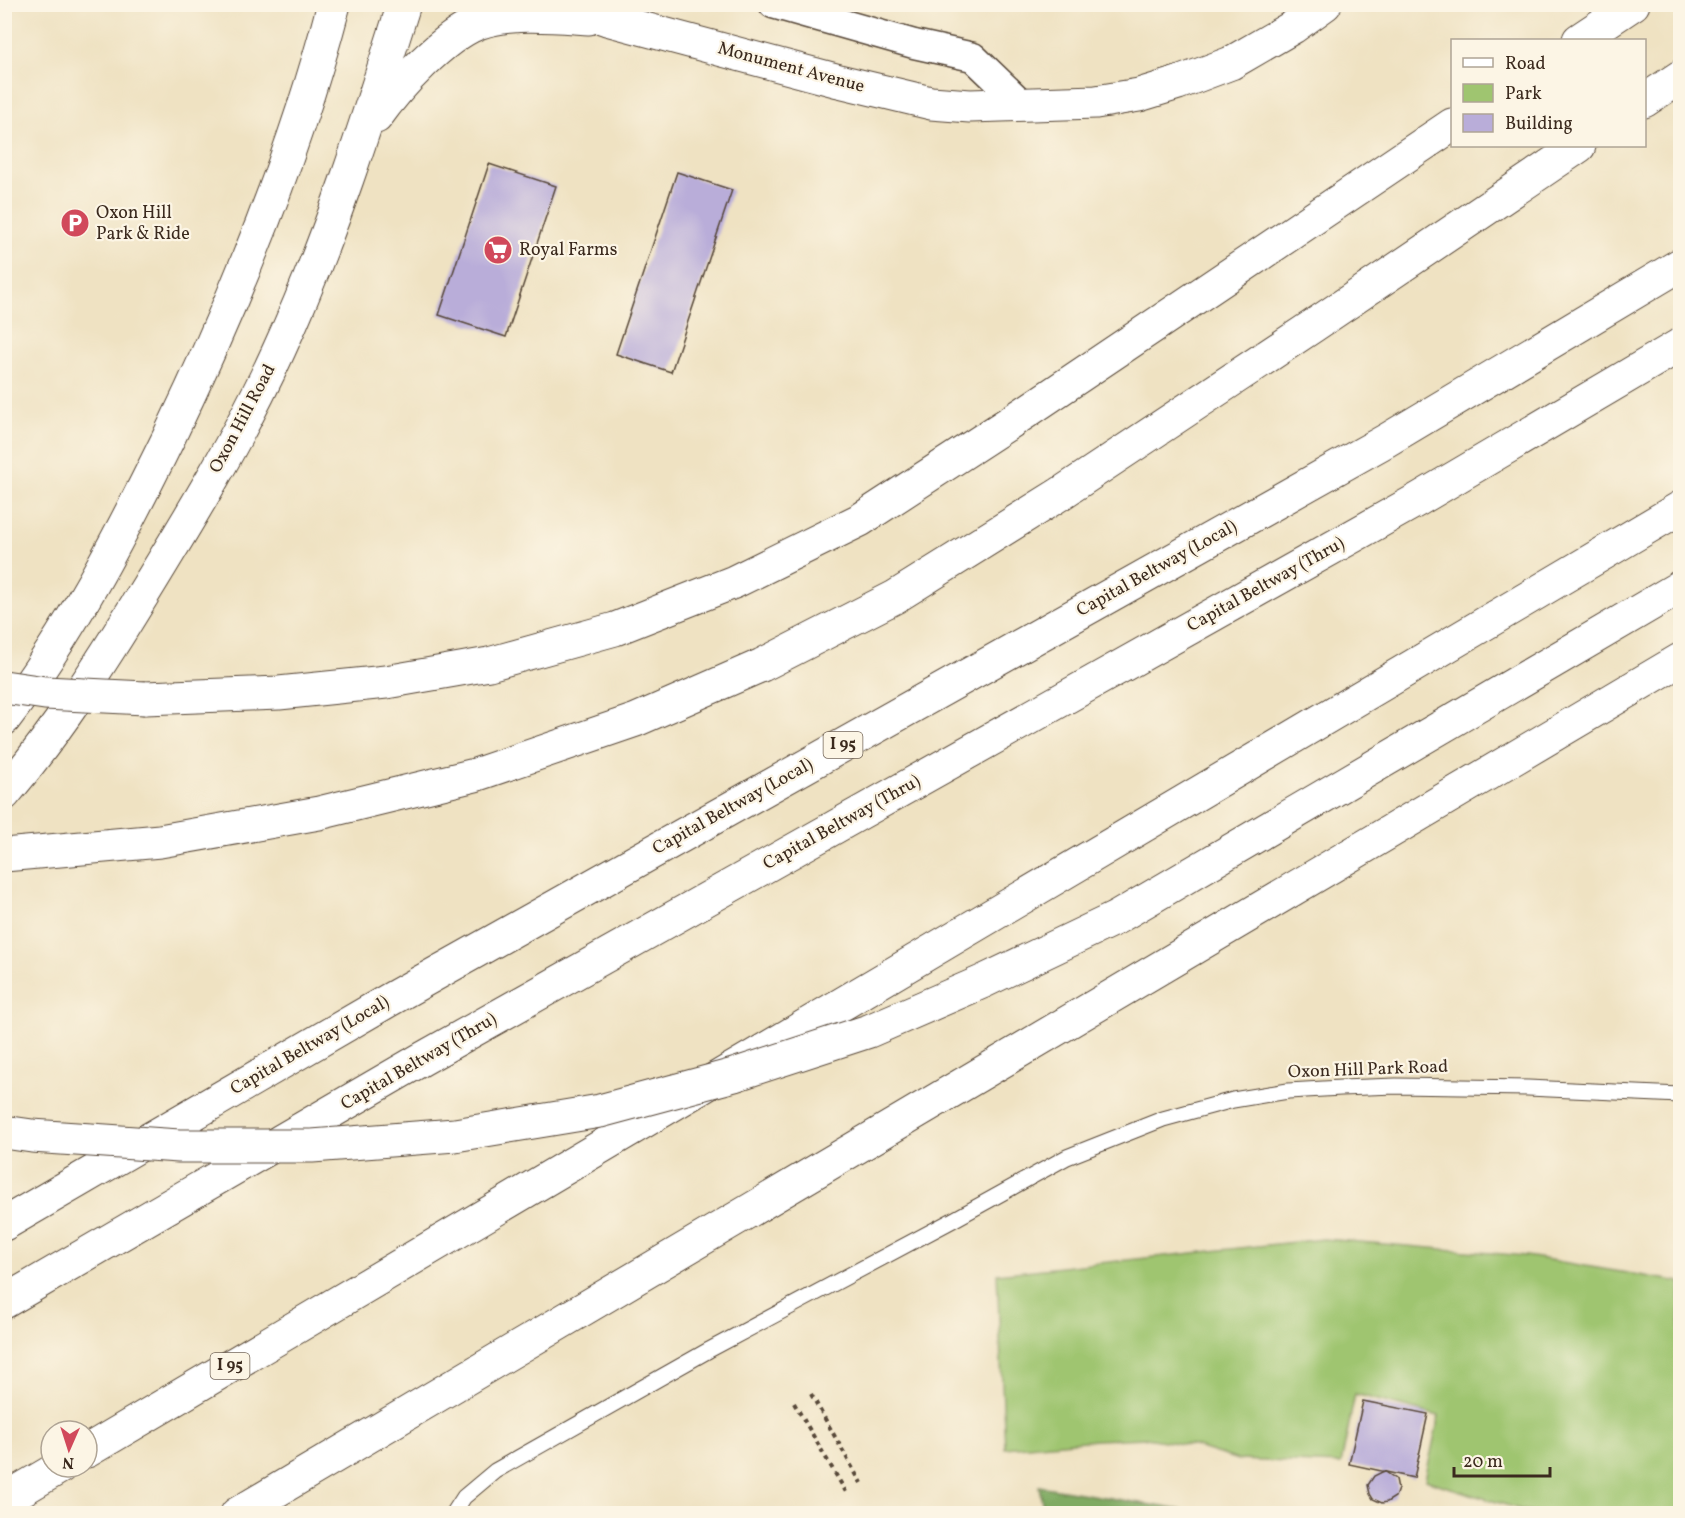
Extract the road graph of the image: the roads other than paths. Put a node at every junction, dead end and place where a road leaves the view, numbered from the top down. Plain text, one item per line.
1 (334, 4) edge
2 (404, 4) edge
3 (564, 4) edge
4 (773, 4) edge
5 (1325, 4) edge
6 (1633, 4) edge
7 (607, 19) junction
8 (1580, 39) edge
9 (1680, 77) edge
10 (1646, 100) edge
11 (1023, 105) junction
12 (1451, 127) edge
13 (360, 144) junction
14 (1579, 147) edge
15 (1680, 265) edge
16 (1680, 345) edge
17 (1680, 508) edge
18 (1680, 587) edge
19 (1680, 660) edge
20 (4, 687) edge
21 (4, 719) edge
22 (4, 794) edge
23 (12, 855) edge
24 (1680, 1095) edge
25 (4, 1132) edge
26 (4, 1224) edge
27 (4, 1302) edge
28 (99, 1444) edge
29 (40, 1479) edge
30 (4, 1500) edge
31 (237, 1514) edge
32 (453, 1514) edge

1 - 21 main road
2 - 13 main road, Oxon Hill Road
3 - 7 main road, Monument Avenue
4 - 11 street
5 - 11 main road, Monument Avenue
6 - 8 main road
7 - 11 main road, Monument Avenue
7 - 13 main road
9 - 10 main road
12 - 20 main road, bridge
13 - 22 main road, Oxon Hill Road
14 - 23 main road
15 - 26 main road, Capital Beltway (Local) / I 95
16 - 27 main road, Capital Beltway (Thru)
17 - 28 main road, I 95
18 - 25 main road, bridge
19 - 31 main road
24 - 32 lane, Oxon Hill Park Road
29 - 30 main road

